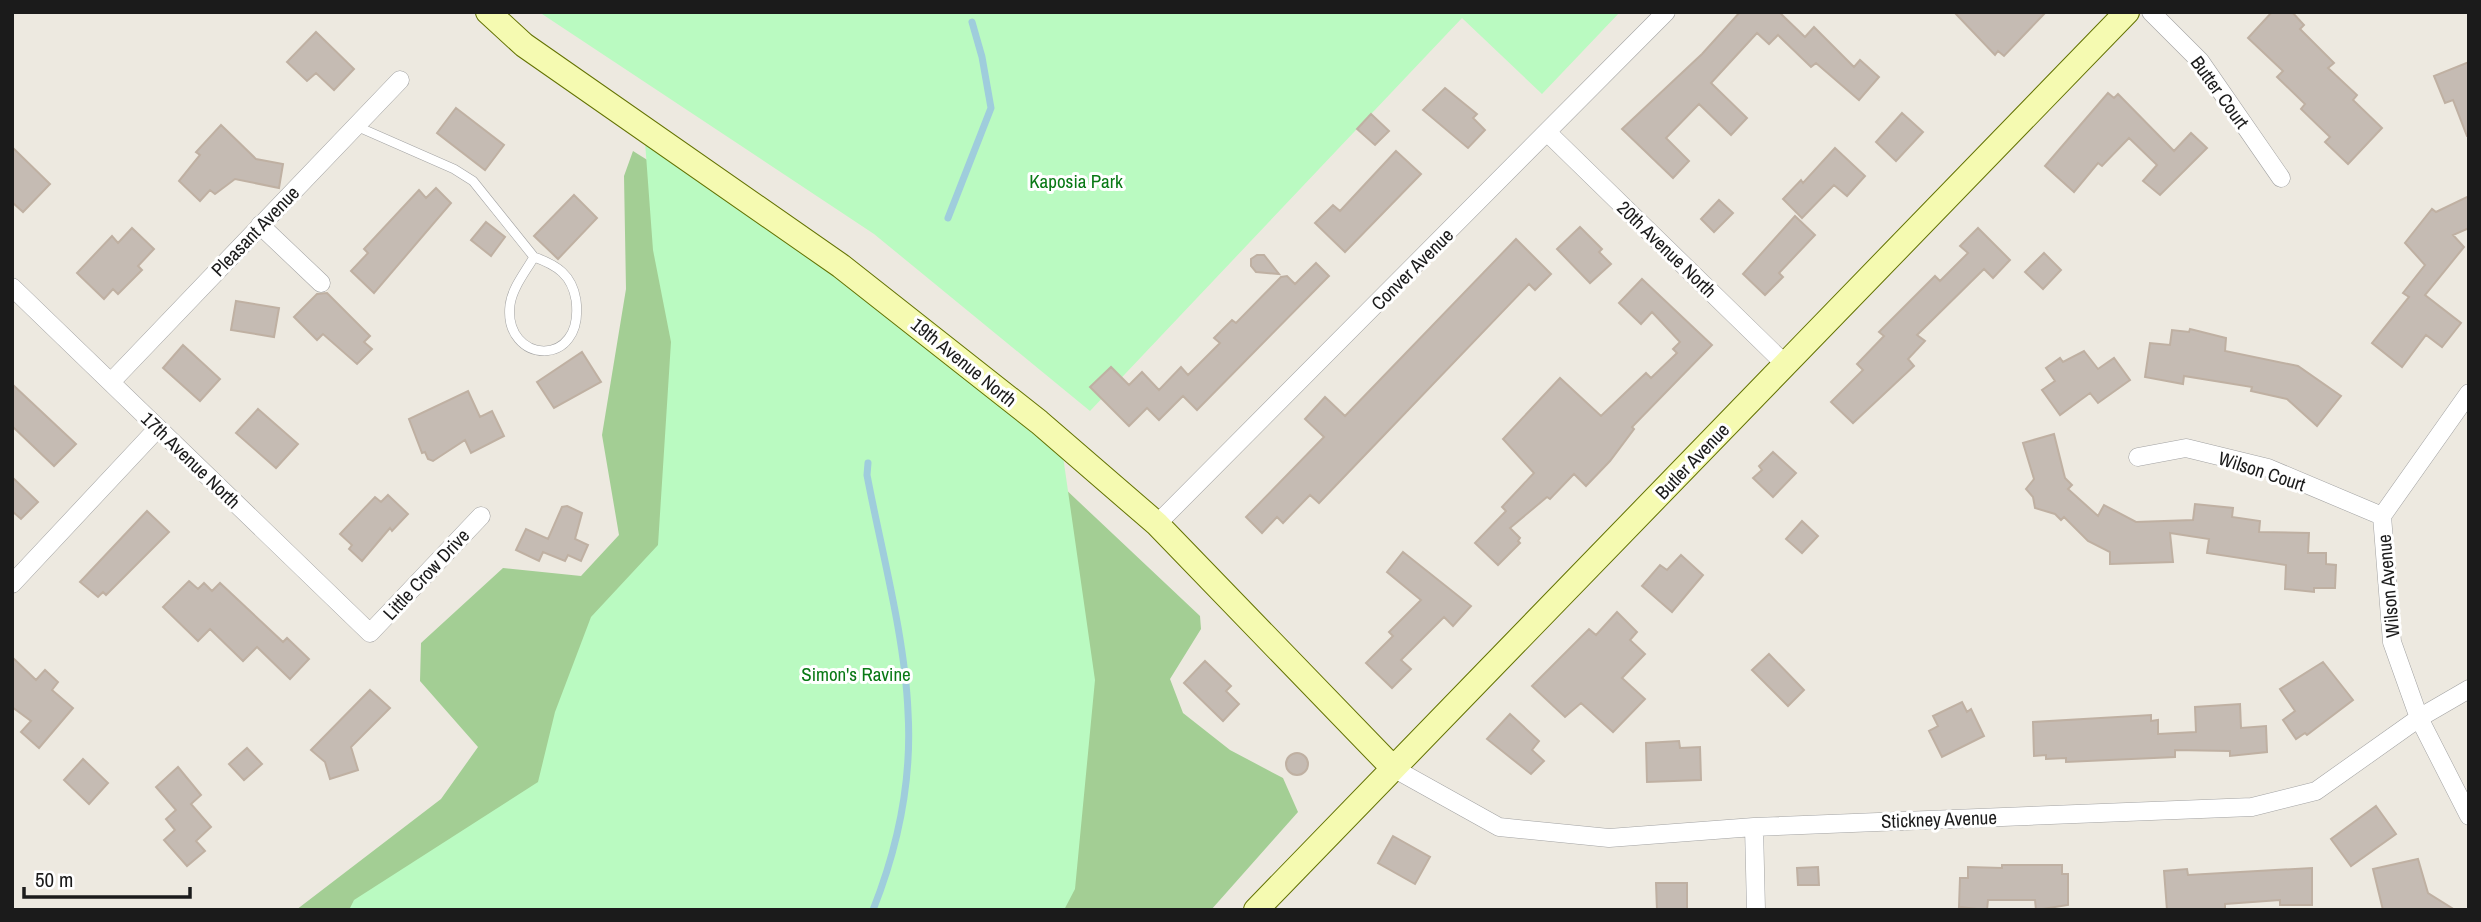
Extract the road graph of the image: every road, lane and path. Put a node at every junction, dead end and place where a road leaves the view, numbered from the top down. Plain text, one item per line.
1 (488, 12) edge
2 (1666, 12) edge
3 (2127, 12) edge
4 (2151, 12) edge
5 (400, 80) dead end
6 (356, 126) junction
7 (1548, 134) junction
8 (2281, 178) dead end
9 (260, 225) junction
10 (534, 257) junction
11 (321, 283) dead end
12 (12, 287) edge
13 (1786, 365) junction
14 (111, 382) junction
15 (2469, 393) edge
16 (158, 428) junction
17 (2138, 457) dead end
18 (481, 516) dead end
19 (2382, 516) junction
20 (1157, 524) junction
21 (12, 584) edge
22 (370, 632) joint
23 (2469, 689) edge
24 (2419, 718) junction
25 (1393, 768) junction
26 (2469, 816) edge
27 (1754, 827) junction
28 (1256, 910) edge
29 (1756, 910) edge

1 - 20 street, 19th Avenue North
2 - 7 street, Conver Avenue
3 - 13 street, Butler Avenue
4 - 8 street, Butter Court
5 - 6 street, Pleasant Avenue
6 - 9 street, Pleasant Avenue
6 - 10 lane
7 - 13 street, 20th Avenue North
7 - 20 street, Conver Avenue
9 - 11 street
9 - 14 street, Pleasant Avenue
10 - 10 lane
12 - 14 street, 17th Avenue North
13 - 25 street, Butler Avenue
14 - 16 street, 17th Avenue North
15 - 19 street, Wilson Avenue
16 - 21 street
16 - 22 street, 17th Avenue North
17 - 19 street, Wilson Court
18 - 22 street, Little Crow Drive
19 - 24 street, Wilson Avenue
20 - 25 street, 19th Avenue North
23 - 24 street, Stickney Avenue
24 - 26 street, Wilson Avenue
24 - 27 street, Stickney Avenue
25 - 27 street, Stickney Avenue
25 - 28 street, Butler Avenue
27 - 29 street

